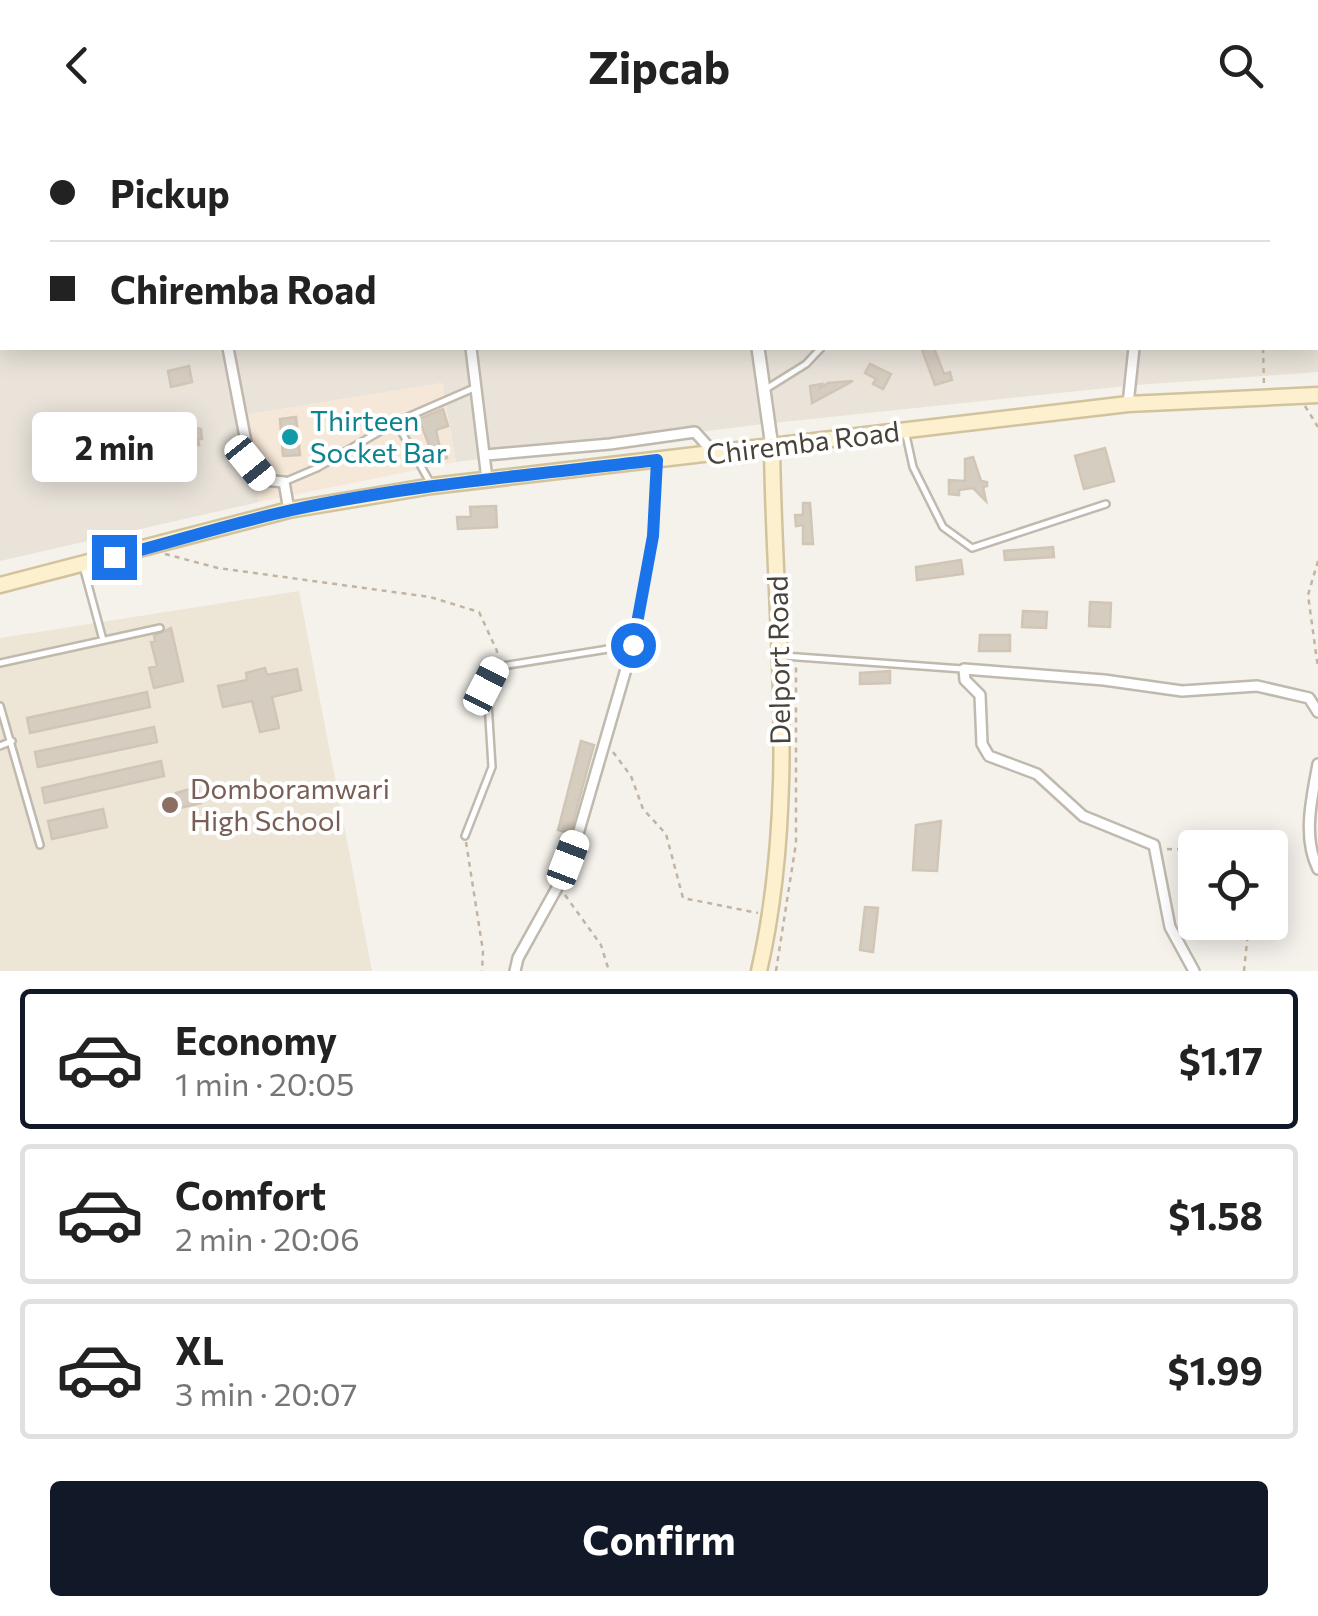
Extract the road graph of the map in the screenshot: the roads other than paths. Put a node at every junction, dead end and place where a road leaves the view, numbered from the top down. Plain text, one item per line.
1 (228, 350) edge
2 (471, 350) edge
3 (758, 350) edge
4 (819, 350) edge
5 (1134, 350) edge
6 (474, 388) junction
7 (766, 389) junction
8 (1318, 395) edge
9 (1128, 404) junction
10 (396, 422) junction
11 (905, 430) junction
12 (772, 446) junction
13 (714, 454) junction
14 (486, 455) junction
15 (657, 460) junction
16 (488, 479) junction
17 (284, 482) junction
18 (432, 486) junction
19 (1106, 504) dead end
20 (289, 510) junction
21 (82, 565) junction
22 (0, 585) edge
23 (160, 628) dead end
24 (103, 640) junction
25 (633, 645) junction
26 (781, 656) junction
27 (0, 664) edge
28 (964, 669) junction
29 (0, 706) edge
30 (1318, 712) edge
31 (12, 741) junction
32 (0, 746) edge
33 (1318, 764) edge
34 (465, 836) road end
35 (40, 846) dead end
36 (1318, 868) edge
37 (515, 971) edge
38 (759, 971) edge
39 (1194, 971) edge

1 - 17 street
2 - 6 street
3 - 7 street, Delport Road
4 - 7 lane
5 - 9 street
6 - 10 lane
6 - 14 street
7 - 12 street, Delport Road
8 - 9 main road, Chiremba Road
9 - 11 main road, Chiremba Road
10 - 17 lane
10 - 18 lane
11 - 12 main road, Chiremba Road
11 - 19 lane
12 - 13 main road, Chiremba Road
12 - 26 main road, Delport Road
13 - 14 street
13 - 15 main road, Chiremba Road
14 - 16 street
15 - 16 main road, Chiremba Road
15 - 25 lane
16 - 18 main road, Chiremba Road
17 - 20 street
18 - 20 main road, Chiremba Road
20 - 21 main road, Chiremba Road
21 - 22 main road, Chiremba Road
21 - 24 lane
23 - 24 lane
24 - 27 lane
25 - 34 lane
25 - 37 street
26 - 28 lane
26 - 38 main road, Delport Road
28 - 30 street
28 - 39 street
29 - 31 lane
31 - 32 lane
31 - 35 lane
33 - 36 street

